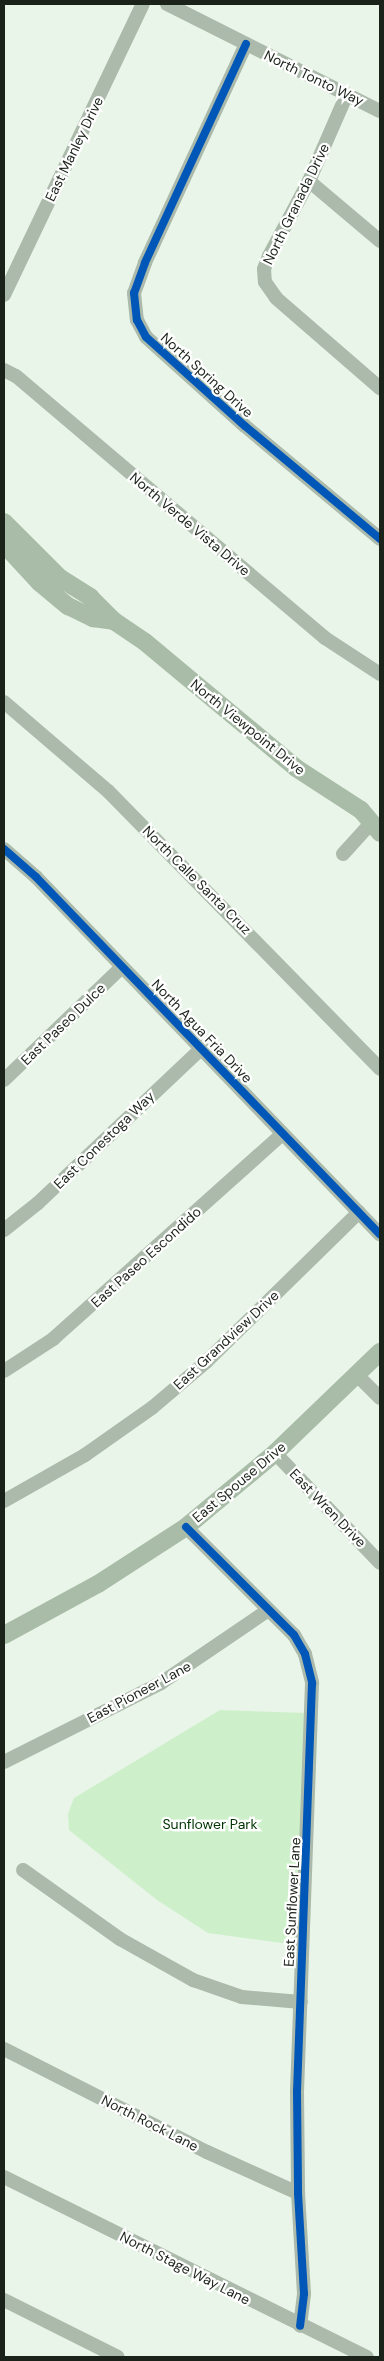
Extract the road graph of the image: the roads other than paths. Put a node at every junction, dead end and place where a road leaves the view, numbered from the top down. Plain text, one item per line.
1 (143, 4) edge
2 (167, 4) edge
3 (246, 44) junction
4 (347, 94) junction
5 (380, 111) edge
6 (309, 181) junction
7 (380, 240) edge
8 (4, 295) edge
9 (4, 370) edge
10 (380, 388) edge
11 (4, 522) edge
12 (380, 539) edge
13 (4, 544) edge
14 (114, 622) junction
15 (380, 674) edge
16 (4, 702) edge
17 (376, 828) edge
18 (4, 849) edge
19 (343, 854) dead end
20 (122, 967) junction
21 (202, 1048) junction
22 (380, 1069) edge
23 (4, 1080) edge
24 (282, 1134) junction
25 (359, 1212) junction
26 (4, 1230) edge
27 (380, 1234) edge
28 (380, 1352) edge
29 (4, 1371) edge
30 (356, 1374) junction
31 (380, 1398) edge
32 (275, 1453) junction
33 (4, 1501) edge
34 (186, 1527) junction
35 (380, 1563) edge
36 (266, 1610) junction
37 (4, 1635) edge
38 (4, 1762) edge
39 (23, 1870) dead end
40 (300, 2002) junction
41 (4, 2049) edge
42 (4, 2177) edge
43 (298, 2194) junction
44 (4, 2300) edge
45 (300, 2326) junction
46 (118, 2357) edge
47 (367, 2357) edge

1 - 8 street, East Manley Drive
2 - 3 street, North Tonto Way
3 - 4 street, North Tonto Way
3 - 12 street, North Spring Drive
4 - 5 street, North Tonto Way
4 - 6 street, North Granada Drive
6 - 7 street
6 - 10 street, North Granada Drive
9 - 15 street, North Verde Vista Drive
11 - 14 main road, North Viewpoint Drive
13 - 14 main road, North Viewpoint Drive
14 - 17 main road, North Viewpoint Drive
16 - 22 street, North Calle Santa Cruz
17 - 19 street
18 - 20 street, North Agua Fria Drive
20 - 21 street, North Agua Fria Drive
20 - 23 street, East Paseo Dulce
21 - 24 street, North Agua Fria Drive
21 - 26 street, East Conestoga Way
24 - 25 street, North Agua Fria Drive
24 - 29 street, East Paseo Escondido
25 - 27 street, North Agua Fria Drive
25 - 33 street, East Grandview Drive
28 - 30 main road, East Spouse Drive
30 - 31 street
30 - 32 main road, East Spouse Drive
32 - 34 main road, East Spouse Drive
32 - 35 street, East Wren Drive
34 - 36 street, East Sunflower Lane
34 - 37 main road, East Spouse Drive
36 - 38 street, East Pioneer Lane
36 - 40 street, East Sunflower Lane
39 - 40 street
40 - 43 street, East Sunflower Lane
41 - 43 street, North Rock Lane
42 - 45 street, North Stage Way Lane
43 - 45 street, East Sunflower Lane
44 - 46 street
45 - 47 street, North Stage Way Lane

